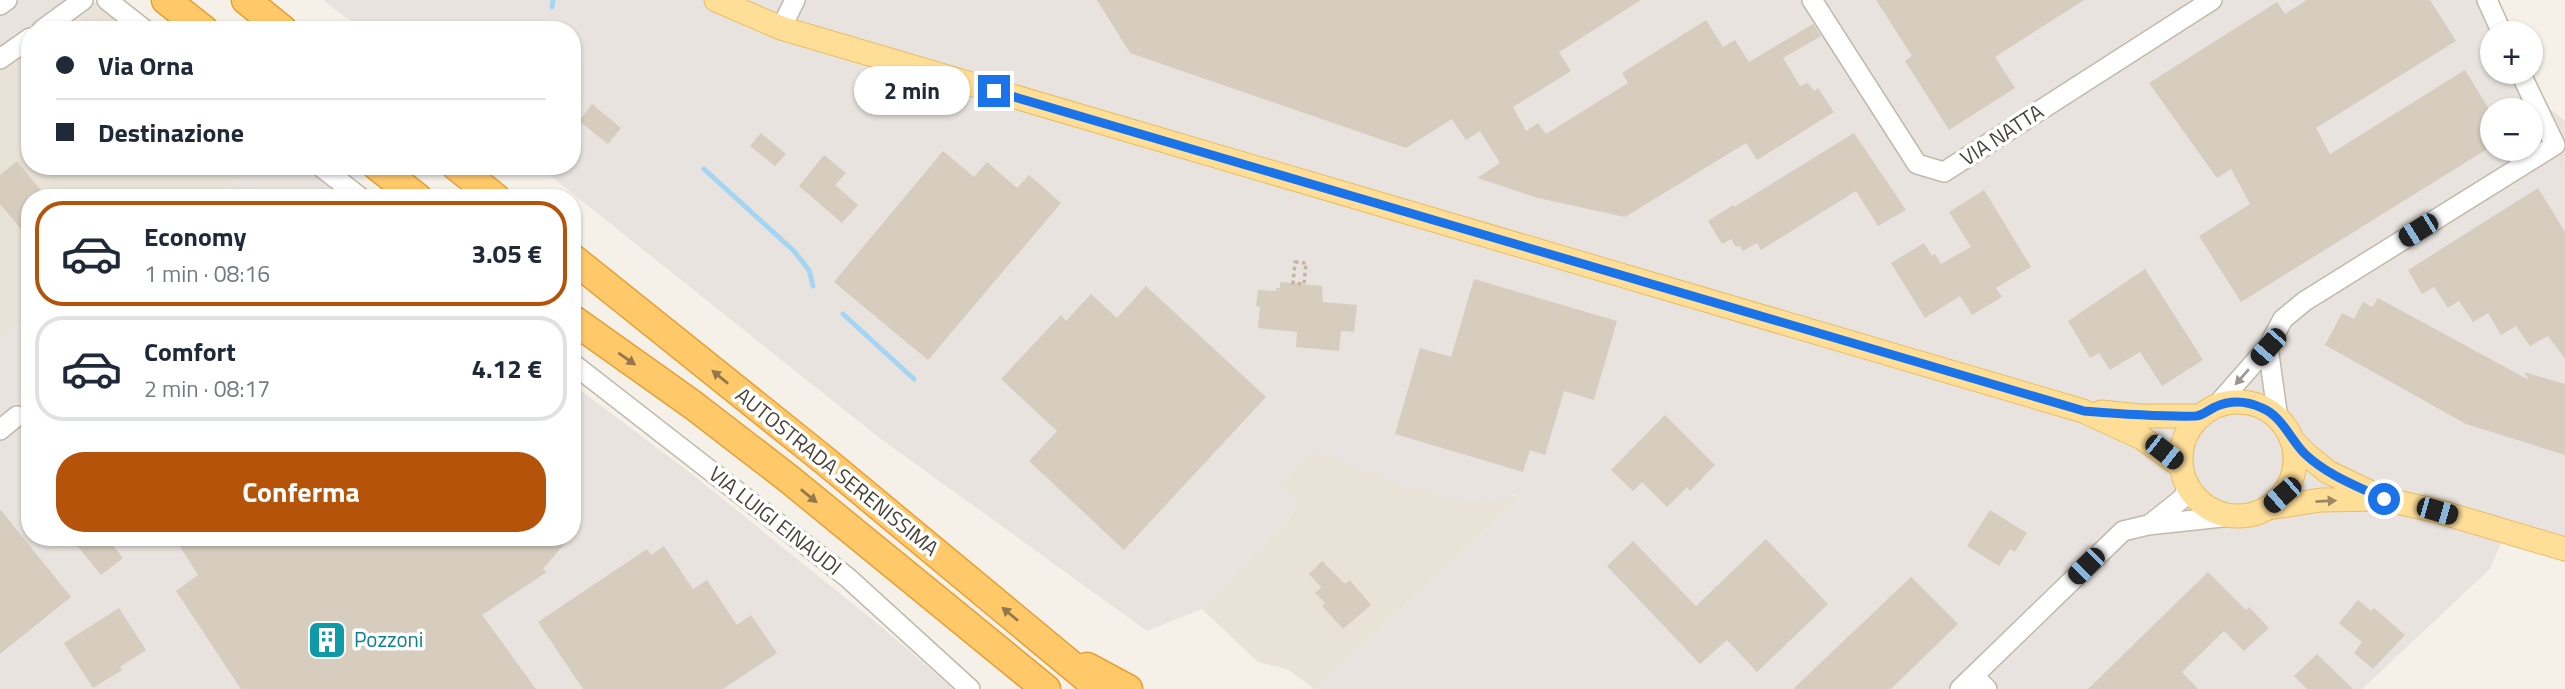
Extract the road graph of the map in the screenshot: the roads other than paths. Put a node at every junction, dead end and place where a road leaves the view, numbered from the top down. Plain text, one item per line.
1 (7, 0) edge
2 (83, 0) edge
3 (107, 0) edge
4 (166, 0) edge
5 (246, 0) edge
6 (716, 0) edge
7 (796, 0) edge
8 (1812, 0) edge
9 (2212, 0) edge
10 (2487, 0) edge
11 (0, 5) edge
12 (54, 21) edge
13 (134, 21) edge
14 (193, 21) edge
15 (273, 21) edge
16 (2497, 21) edge
17 (781, 28) junction
18 (21, 44) edge
19 (0, 59) edge
20 (2526, 84) edge
21 (332, 175) edge
22 (389, 175) edge
23 (467, 175) edge
24 (349, 189) edge
25 (406, 189) edge
26 (485, 189) edge
27 (581, 265) edge
28 (581, 325) edge
29 (2268, 347) junction
30 (581, 370) edge
31 (2084, 411) junction
32 (2208, 411) junction
33 (17, 416) dead end
34 (2278, 419) junction
35 (0, 430) edge
36 (2291, 439) junction
37 (2185, 476) junction
38 (2384, 499) junction
39 (2267, 508) junction
40 (2231, 516) junction
41 (2148, 526) junction
42 (2565, 549) edge
43 (1047, 645) junction
44 (1007, 657) junction
45 (1974, 685) edge
46 (970, 689) edge
47 (1035, 689) edge
48 (1046, 689) edge
49 (1100, 689) edge
50 (1128, 689) edge

1 - 11 street
2 - 12 street
3 - 13 street
4 - 14 highway
5 - 15 highway
6 - 17 main road
7 - 17 street
8 - 9 street, VIA NATTA
10 - 16 street
17 - 31 main road
18 - 19 street
20 - 29 street
21 - 24 street
22 - 25 highway
23 - 26 highway
43 -> 27 highway, AUTOSTRADA SERENISSIMA
28 -> 44 highway, AUTOSTRADA SERENISSIMA
29 -> 32 street
29 - 34 street
30 - 46 street, VIA LUIGI EINAUDI
31 - 32 main road
31 - 37 main road
32 - 34 main road
32 - 37 main road
33 - 35 street
34 - 36 main road
36 - 38 main road
36 - 39 main road
37 - 40 main road
37 - 41 street
39 -> 38 main road
38 - 42 main road
39 - 40 main road
40 - 41 street
41 - 45 street
43 - 49 highway, AUTOSTRADA SERENISSIMA
43 - 50 highway
44 - 47 highway
44 - 48 highway, AUTOSTRADA SERENISSIMA

